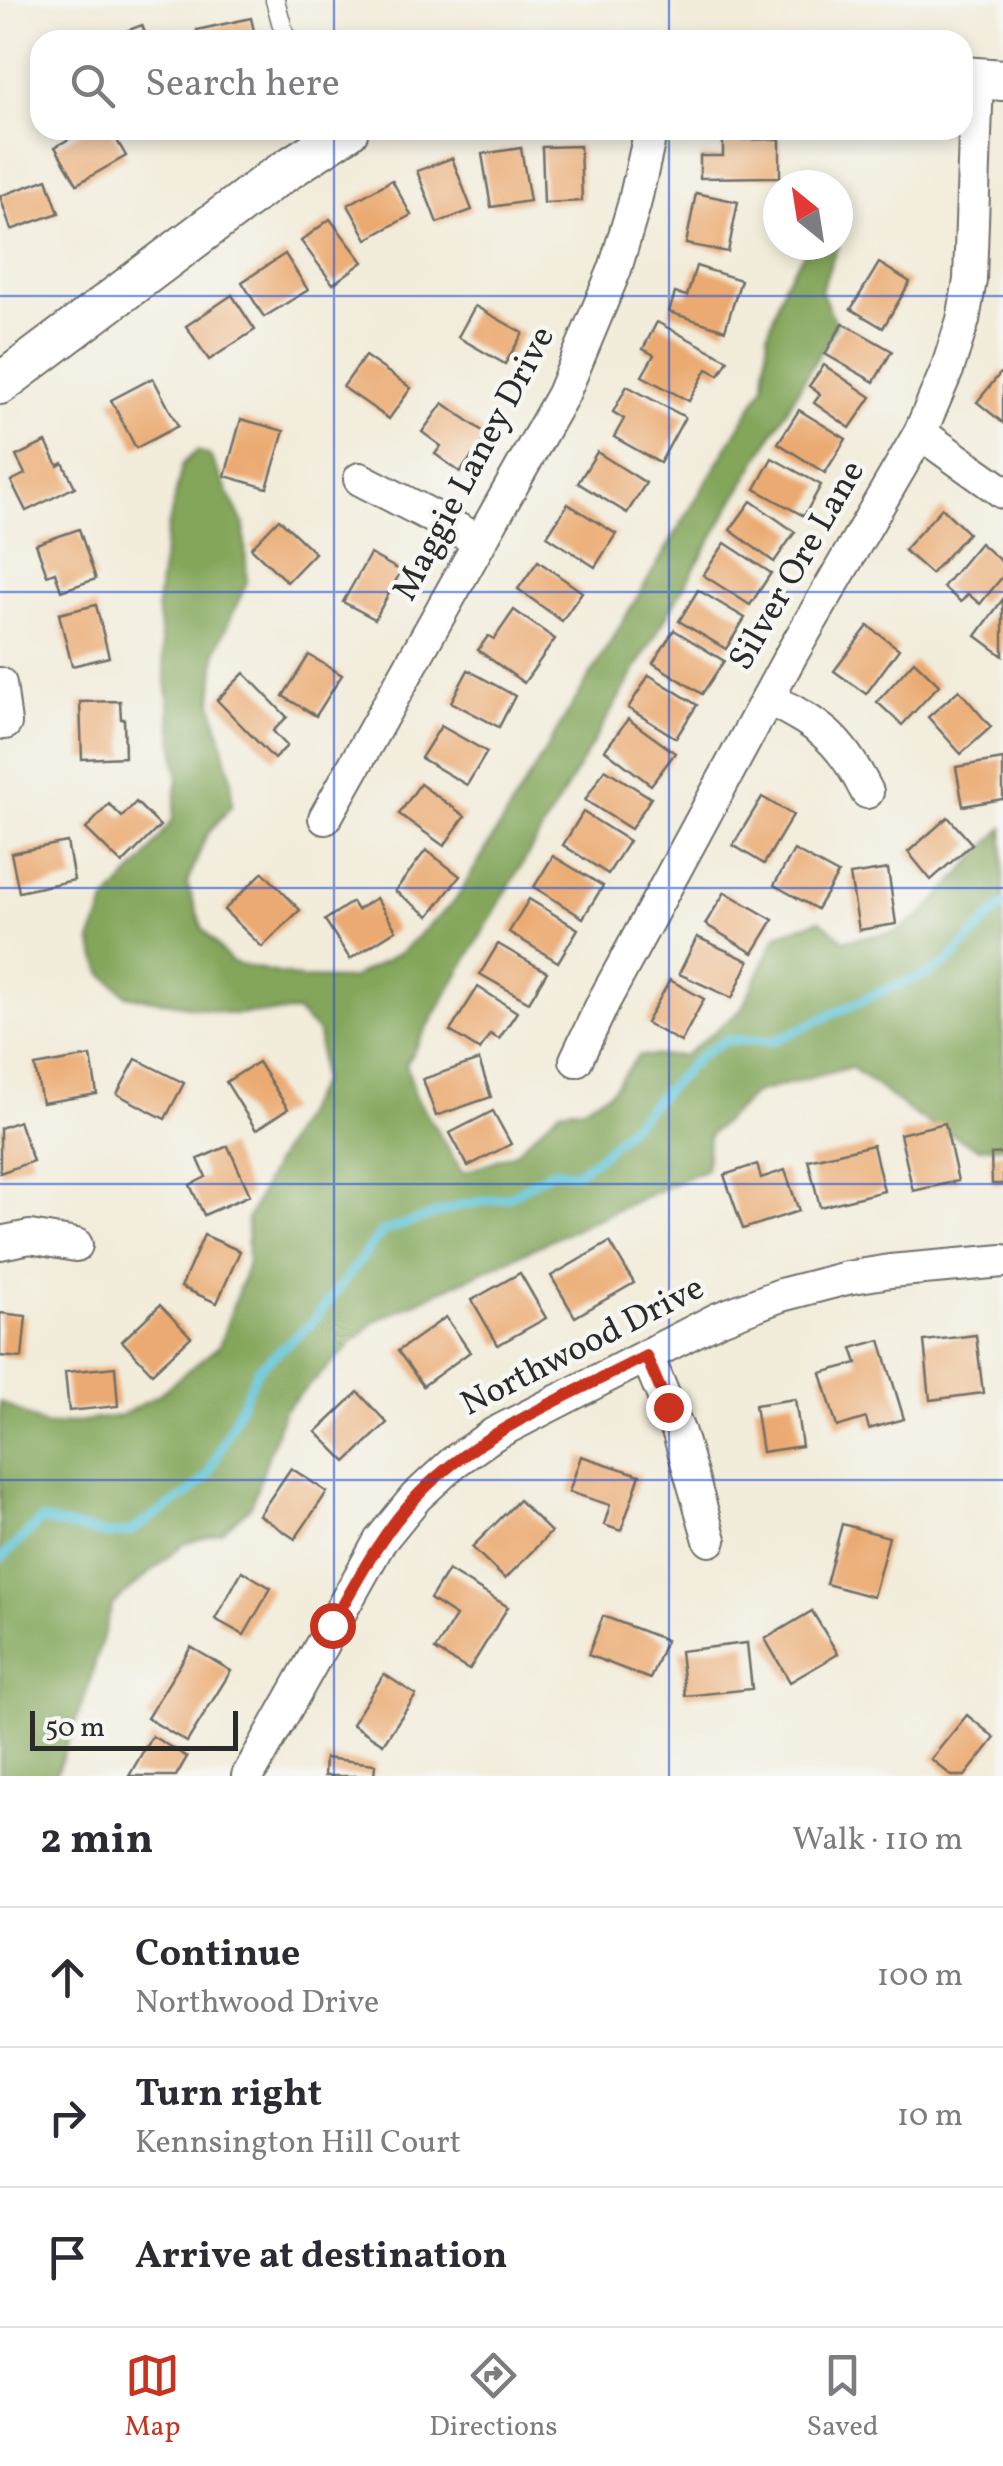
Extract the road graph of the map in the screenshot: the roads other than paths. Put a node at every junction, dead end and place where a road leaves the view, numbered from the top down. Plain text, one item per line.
1 (276, 0) edge
2 (284, 30) edge
3 (981, 78) edge
4 (324, 140) edge
5 (648, 140) edge
6 (0, 384) edge
7 (920, 434) junction
8 (360, 479) dead end
9 (1003, 492) edge
10 (480, 541) junction
11 (0, 684) edge
12 (768, 698) junction
13 (5, 723) dead end
14 (867, 792) dead end
15 (325, 818) dead end
16 (576, 1060) dead end
17 (0, 1243) edge
18 (76, 1245) dead end
19 (1003, 1262) edge
20 (646, 1356) junction
21 (710, 1540) dead end
22 (248, 1776) edge

1 - 2 lane
3 - 7 street, Silver Ore Lane
4 - 6 street
5 - 10 street, Maggie Laney Drive
7 - 9 street
7 - 12 street, Silver Ore Lane
8 - 10 street
10 - 15 street, Maggie Laney Drive
11 - 13 street
12 - 14 street
12 - 16 street, Silver Ore Lane
17 - 18 street
19 - 20 street, Northwood Drive
20 - 21 street
20 - 22 street, Northwood Drive

